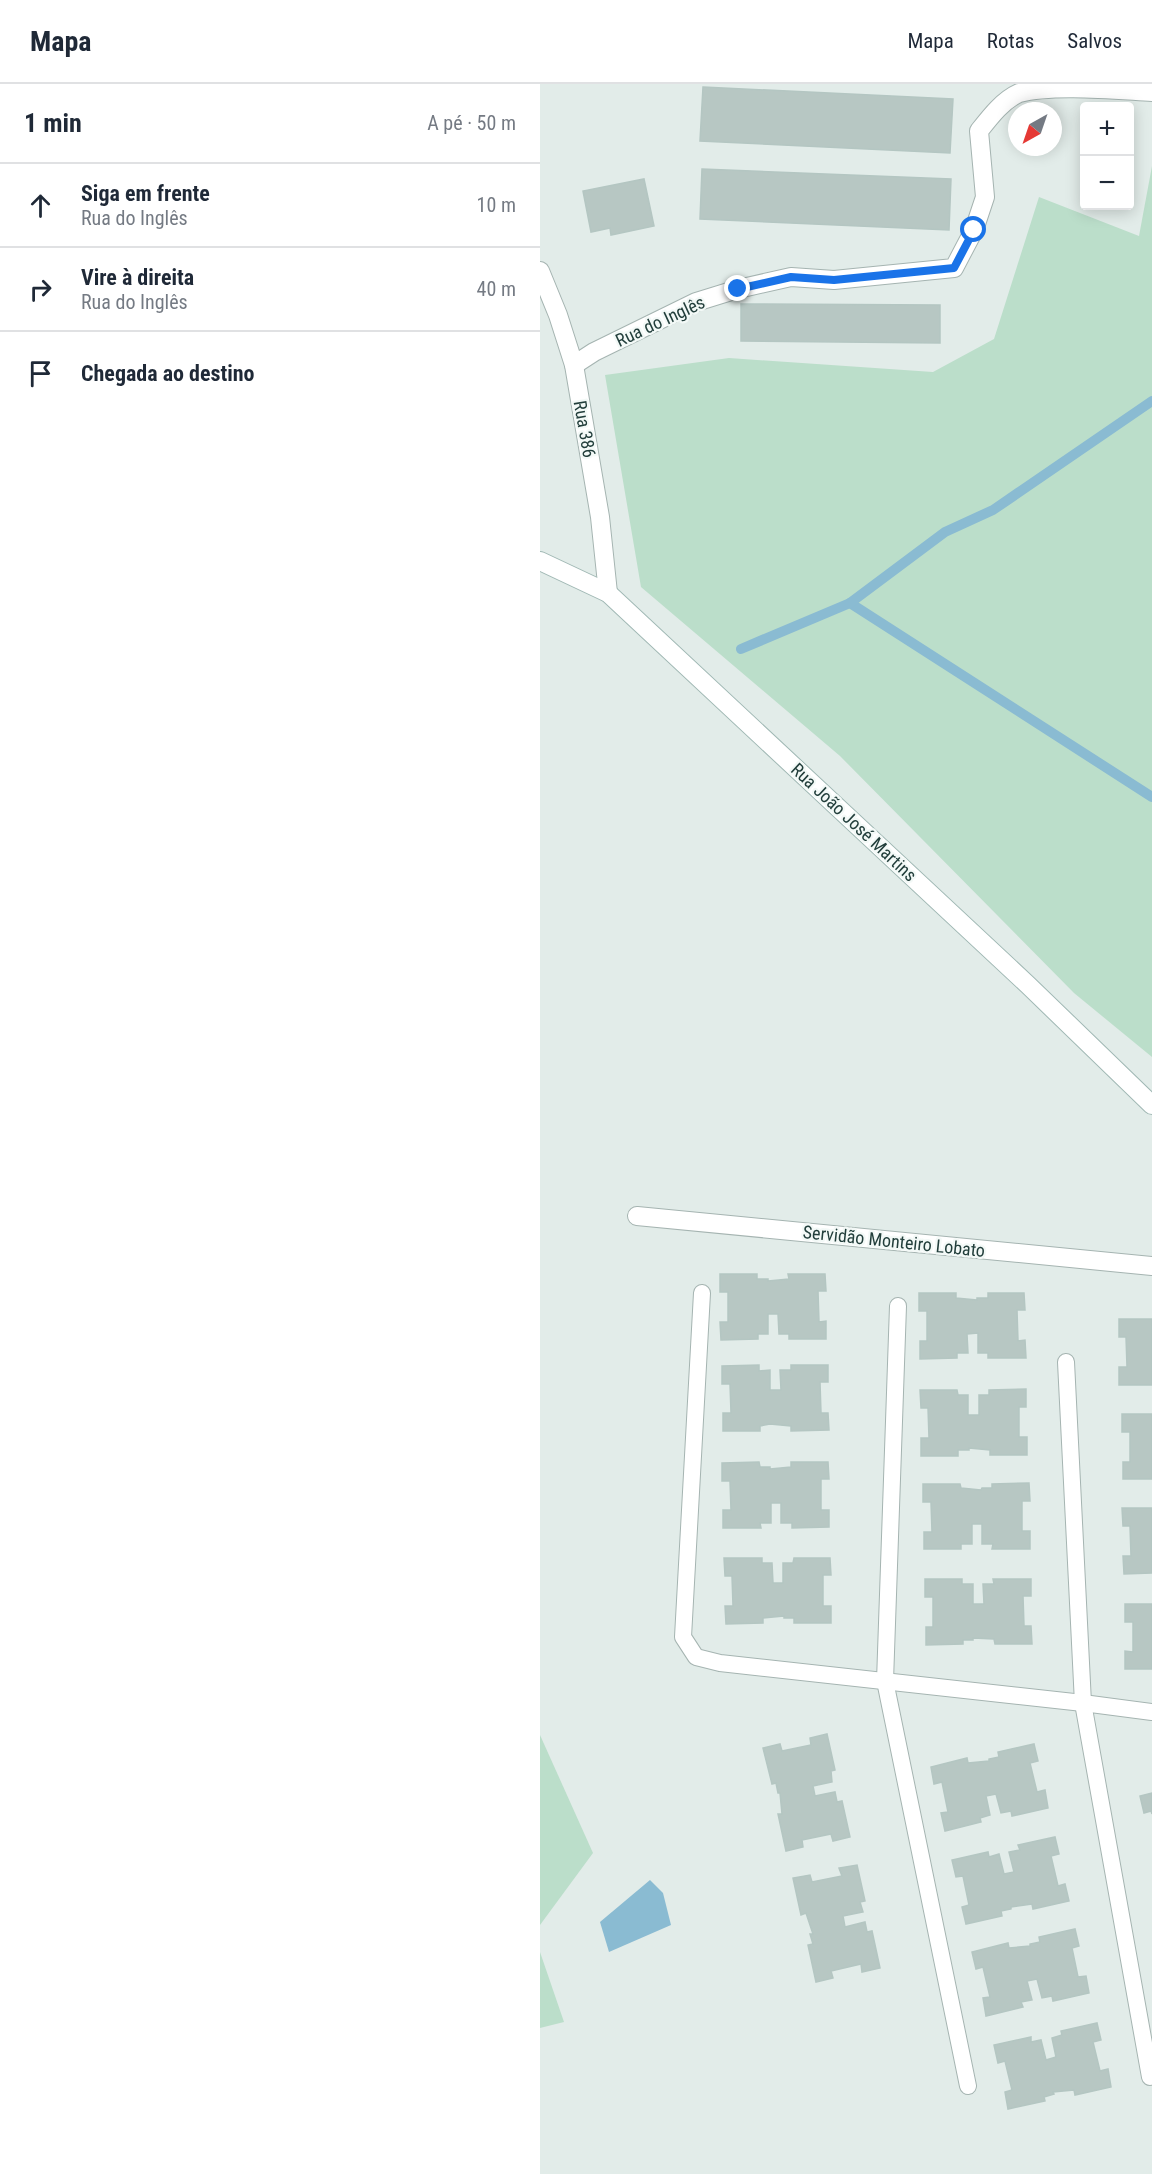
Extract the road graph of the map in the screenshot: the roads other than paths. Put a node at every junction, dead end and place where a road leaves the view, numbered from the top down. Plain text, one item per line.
1 (1152, 92) edge
2 (540, 271) edge
3 (574, 365) junction
4 (540, 561) edge
5 (608, 593) junction
6 (1152, 1105) edge
7 (637, 1216) dead end
8 (1152, 1266) edge
9 (702, 1293) dead end
10 (898, 1306) dead end
11 (1066, 1362) dead end
12 (885, 1681) junction
13 (1083, 1703) junction
14 (1152, 1712) edge
15 (1150, 2077) dead end
16 (968, 2086) dead end

1 - 3 street, Rua do Inglês
2 - 3 street, Rua 386
3 - 5 street, Rua 386
4 - 5 street, Rua João José Martins
5 - 6 street, Rua João José Martins
7 - 8 street, Servidão Monteiro Lobato
9 - 12 lane
10 - 12 lane
11 - 13 lane
12 - 13 lane
12 - 16 lane
13 - 14 lane
13 - 15 lane

